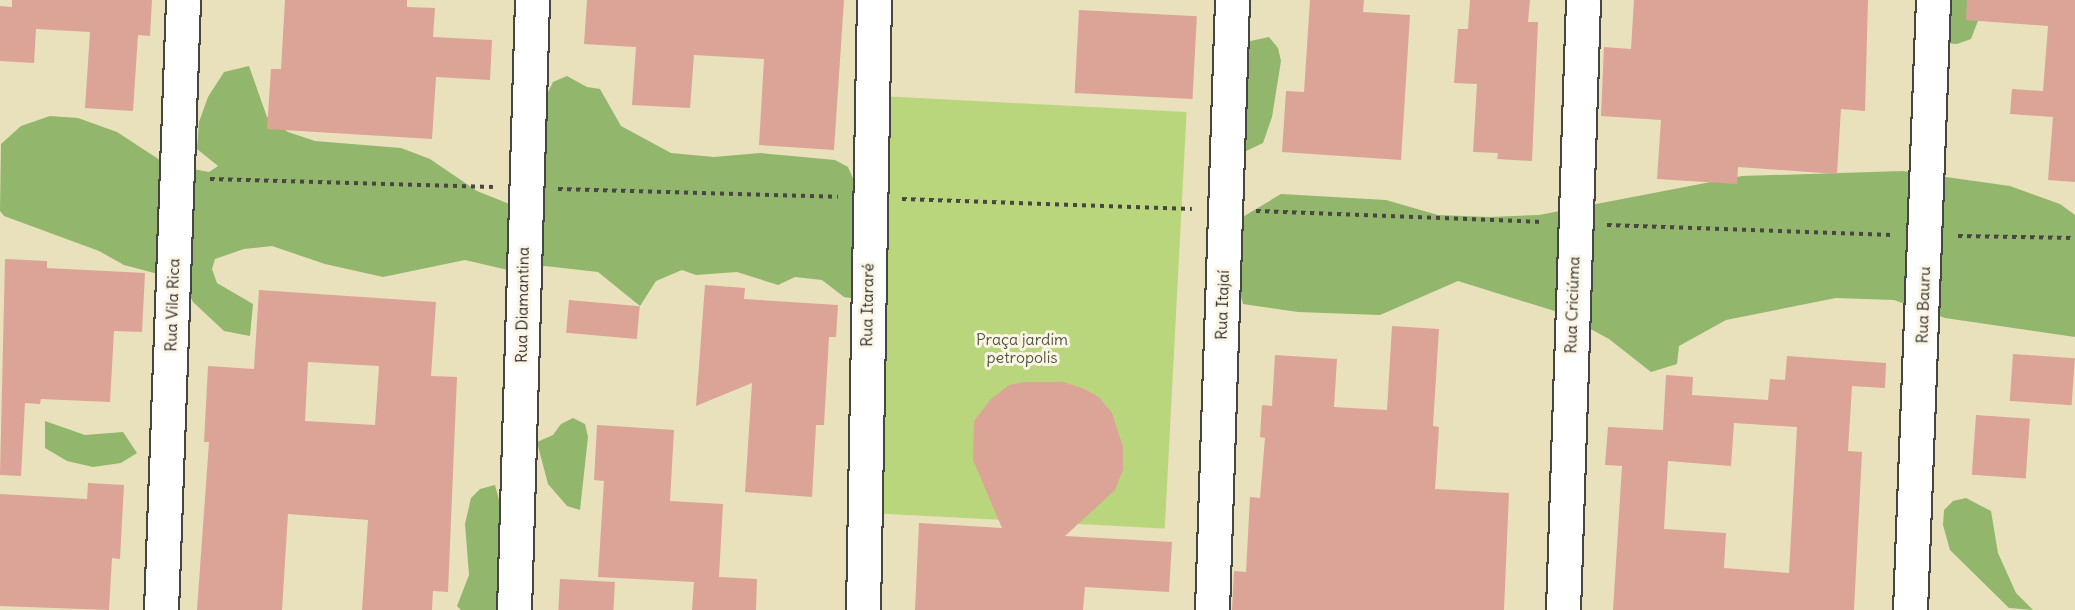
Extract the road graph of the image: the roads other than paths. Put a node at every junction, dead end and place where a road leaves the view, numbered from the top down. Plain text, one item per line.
1 (183, 0) edge
2 (532, 0) edge
3 (874, 0) edge
4 (1232, 0) edge
5 (1583, 0) edge
6 (1933, 0) edge
7 (161, 610) edge
8 (514, 610) edge
9 (862, 610) edge
10 (1212, 610) edge
11 (1563, 610) edge
12 (1910, 610) edge

1 - 7 street, Rua Vila Rica
2 - 8 street, Rua Diamantina
3 - 9 street, Rua Itararé
4 - 10 street, Rua Itajaí
5 - 11 street, Rua Criciúma
6 - 12 street, Rua Bauru

